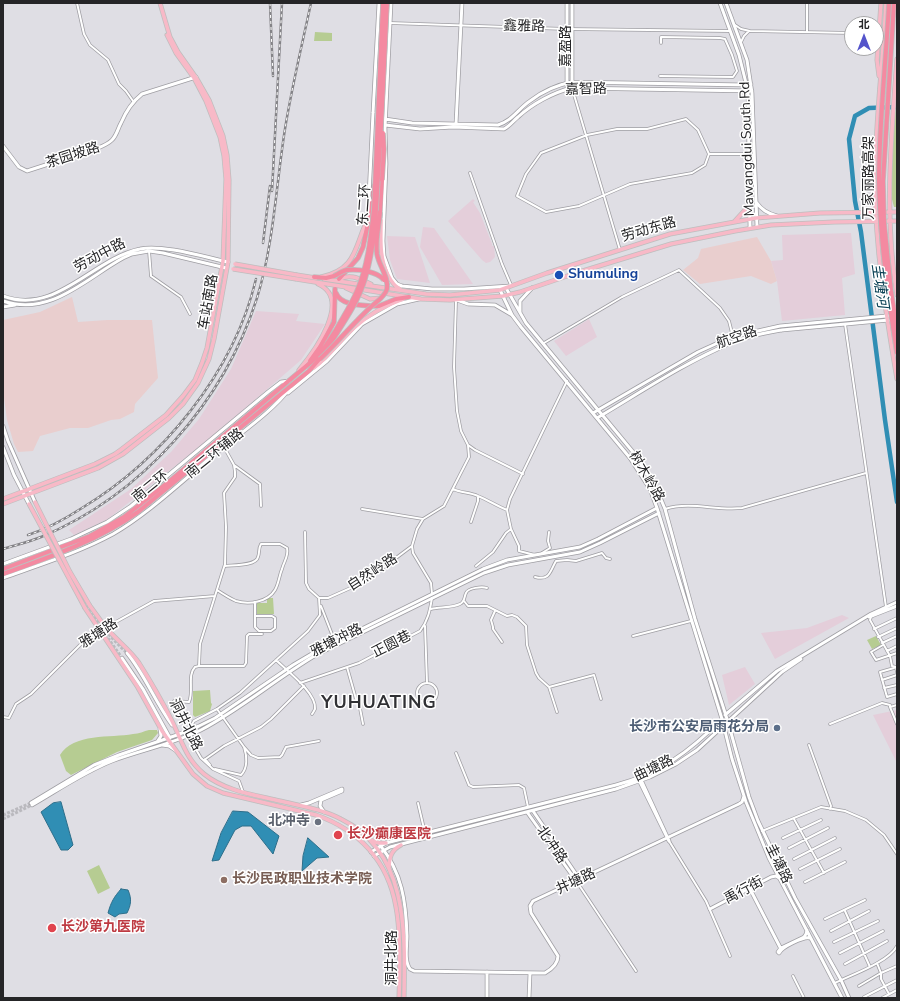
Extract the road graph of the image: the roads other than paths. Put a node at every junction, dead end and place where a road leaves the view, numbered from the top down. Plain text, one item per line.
1 (77, 3) edge
2 (159, 3) edge
3 (379, 3) edge
4 (383, 3) edge
5 (387, 3) edge
6 (391, 3) edge
7 (462, 3) edge
8 (567, 3) edge
9 (572, 3) edge
10 (720, 3) edge
11 (726, 3) edge
12 (807, 3) edge
13 (881, 3) edge
14 (886, 3) edge
15 (889, 3) edge
16 (894, 3) edge
17 (879, 16) edge
18 (390, 23) junction
19 (733, 24) junction
20 (461, 25) junction
21 (567, 29) junction
22 (572, 29) junction
23 (730, 31) junction
24 (750, 31) junction
25 (806, 32) junction
26 (844, 33) edge
27 (661, 43) dead end
28 (741, 45) junction
29 (877, 56) edge
30 (897, 59) edge
31 (660, 76) dead end
32 (675, 76) junction
33 (195, 78) junction
34 (572, 82) junction
35 (881, 82) junction
36 (567, 83) junction
37 (675, 84) junction
38 (751, 84) junction
39 (747, 85) junction
40 (572, 88) junction
41 (567, 89) junction
42 (748, 91) junction
43 (752, 91) junction
44 (133, 101) junction
45 (384, 118) junction
46 (456, 124) junction
47 (385, 125) junction
48 (586, 135) junction
49 (3, 146) edge
50 (709, 154) junction
51 (748, 154) junction
52 (470, 173) dead end
53 (374, 186) junction
54 (604, 196) junction
55 (750, 199) junction
56 (370, 200) junction
57 (755, 200) junction
58 (380, 212) junction
59 (876, 212) junction
60 (890, 212) junction
61 (897, 212) edge
62 (779, 216) junction
63 (756, 218) junction
64 (368, 219) junction
65 (750, 219) junction
66 (876, 221) junction
67 (890, 221) junction
68 (897, 221) edge
69 (734, 222) junction
70 (757, 227) junction
71 (750, 228) junction
72 (149, 249) junction
73 (620, 250) junction
74 (225, 262) junction
75 (224, 267) junction
76 (314, 278) junction
77 (339, 280) joint
78 (315, 283) junction
79 (386, 284) junction
80 (397, 284) junction
81 (342, 286) junction
82 (511, 286) junction
83 (380, 287) junction
84 (506, 288) junction
85 (533, 288) junction
86 (500, 290) junction
87 (413, 292) junction
88 (509, 295) junction
89 (3, 296) edge
90 (503, 296) junction
91 (897, 296) edge
92 (382, 297) junction
93 (409, 297) junction
94 (421, 299) junction
95 (456, 300) junction
96 (3, 301) edge
97 (18, 304) junction
98 (3, 307) edge
99 (520, 313) junction
100 (190, 314) dead end
101 (512, 314) junction
102 (897, 315) edge
103 (887, 318) junction
104 (897, 320) edge
105 (844, 324) junction
106 (780, 326) junction
107 (782, 330) junction
108 (897, 330) edge
109 (732, 337) junction
110 (732, 342) junction
111 (544, 343) junction
112 (897, 353) edge
113 (320, 359) junction
114 (305, 367) junction
115 (309, 371) junction
116 (295, 375) junction
117 (897, 379) edge
118 (289, 380) junction
119 (567, 381) junction
120 (293, 385) junction
121 (283, 397) junction
122 (598, 410) junction
123 (593, 413) junction
124 (603, 415) junction
125 (597, 418) junction
126 (3, 426) edge
127 (468, 445) junction
128 (3, 447) edge
129 (224, 447) junction
130 (234, 464) junction
131 (866, 473) junction
132 (523, 474) junction
133 (453, 489) junction
134 (29, 490) junction
135 (23, 492) junction
136 (31, 494) junction
137 (26, 496) junction
138 (478, 496) junction
139 (3, 499) edge
140 (35, 502) joint
141 (3, 504) edge
142 (29, 504) joint
143 (261, 506) dead end
144 (657, 508) junction
145 (362, 509) dead end
146 (664, 509) junction
147 (507, 510) junction
148 (658, 513) junction
149 (423, 519) junction
150 (471, 522) dead end
151 (511, 529) junction
152 (305, 532) dead end
153 (549, 532) dead end
154 (412, 546) junction
155 (71, 552) junction
156 (538, 555) junction
157 (610, 559) dead end
158 (50, 560) junction
159 (3, 564) edge
160 (225, 566) junction
161 (476, 566) dead end
162 (3, 569) edge
163 (3, 574) edge
164 (535, 577) dead end
165 (3, 578) edge
166 (487, 588) dead end
167 (216, 590) junction
168 (432, 594) junction
169 (215, 596) junction
170 (320, 598) junction
171 (432, 598) junction
172 (464, 601) junction
173 (255, 602) junction
174 (897, 602) edge
175 (320, 605) junction
176 (897, 606) edge
177 (886, 607) junction
178 (431, 609) junction
179 (495, 611) junction
180 (255, 616) junction
181 (871, 616) junction
182 (897, 618) edge
183 (691, 620) junction
184 (425, 624) junction
185 (106, 628) junction
186 (897, 628) edge
187 (874, 629) junction
188 (101, 631) junction
189 (262, 634) dead end
190 (633, 636) dead end
191 (897, 636) edge
192 (878, 637) junction
193 (335, 642) junction
194 (502, 642) dead end
195 (883, 644) junction
196 (897, 646) edge
197 (887, 651) junction
198 (127, 653) tunnel mouth
199 (897, 653) edge
200 (890, 656) junction
201 (122, 658) tunnel mouth
202 (276, 660) junction
203 (199, 666) junction
204 (347, 667) junction
205 (896, 667) edge
206 (287, 671) junction
207 (897, 674) edge
208 (882, 680) junction
209 (300, 683) junction
210 (427, 683) junction
211 (897, 685) edge
212 (304, 686) junction
213 (549, 687) junction
214 (884, 688) junction
215 (897, 694) edge
216 (601, 699) dead end
217 (174, 701) dead end
218 (897, 705) edge
219 (890, 707) junction
220 (217, 709) junction
221 (557, 712) dead end
222 (312, 714) dead end
223 (726, 714) junction
224 (222, 716) junction
225 (3, 717) edge
226 (722, 719) junction
227 (728, 722) junction
228 (363, 724) dead end
229 (830, 724) dead end
230 (897, 724) edge
231 (723, 726) junction
232 (160, 727) junction
233 (175, 728) junction
234 (190, 730) junction
235 (190, 734) junction
236 (178, 737) junction
237 (238, 739) junction
238 (169, 740) junction
239 (319, 741) dead end
240 (157, 744) junction
241 (809, 745) dead end
242 (244, 747) junction
243 (175, 750) junction
244 (456, 753) dead end
245 (204, 760) junction
246 (640, 779) junction
247 (243, 792) junction
248 (744, 796) junction
249 (418, 803) dead end
250 (31, 804) tunnel mouth
251 (296, 805) junction
252 (528, 808) junction
253 (749, 809) junction
254 (830, 809) junction
255 (533, 811) junction
256 (324, 812) junction
257 (528, 812) junction
258 (794, 818) junction
259 (821, 820) dead end
260 (828, 828) dead end
261 (800, 830) junction
262 (762, 831) junction
263 (426, 834) junction
264 (368, 838) junction
265 (783, 838) dead end
266 (835, 838) dead end
267 (668, 840) junction
268 (806, 840) junction
269 (386, 843) joint
270 (380, 844) junction
271 (400, 845) junction
272 (789, 848) dead end
273 (376, 849) junction
274 (840, 849) dead end
275 (384, 850) junction
276 (812, 850) junction
277 (371, 852) junction
278 (379, 853) junction
279 (897, 854) edge
280 (374, 856) junction
281 (390, 858) junction
282 (794, 859) dead end
283 (817, 860) junction
284 (845, 862) dead end
285 (775, 868) junction
286 (800, 869) dead end
287 (390, 870) junction
288 (824, 873) junction
289 (780, 878) junction
290 (578, 880) junction
291 (805, 882) dead end
292 (750, 887) junction
293 (865, 900) dead end
294 (709, 908) junction
295 (845, 910) junction
296 (870, 911) dead end
297 (825, 919) dead end
298 (850, 921) junction
299 (878, 921) dead end
300 (807, 930) junction
301 (831, 931) dead end
302 (883, 931) dead end
303 (854, 932) junction
304 (811, 939) junction
305 (887, 941) dead end
306 (834, 942) dead end
307 (859, 943) junction
308 (897, 946) edge
309 (781, 948) junction
310 (840, 953) dead end
311 (864, 954) junction
312 (730, 956) dead end
313 (877, 963) junction
314 (845, 964) dead end
315 (870, 966) junction
316 (897, 966) edge
317 (636, 971) dead end
318 (487, 973) junction
319 (881, 973) junction
320 (530, 974) junction
321 (793, 976) dead end
322 (841, 980) junction
323 (897, 980) edge
324 (835, 983) junction
325 (859, 986) dead end
326 (885, 986) junction
327 (897, 990) edge
328 (889, 994) junction
329 (864, 997) dead end
330 (399, 998) edge
331 (404, 998) edge
332 (487, 998) edge
333 (530, 998) edge
334 (804, 998) edge
335 (842, 998) edge
336 (849, 998) edge
337 (882, 998) edge

1 - 44 street
2 - 33 main road, 车站南路
3 - 56 street, bridge
4 - 53 highway, 东二环, bridge
5 - 45 highway, 东二环, bridge
6 - 18 street
7 - 20 street
8 - 21 street, 嘉盈路
9 - 22 street, 嘉盈路
10 - 23 street, Mawangdui South.Rd
11 - 19 street, Mawangdui South.Rd
12 - 25 street
13 - 17 main road
14 - 35 main road
15 - 112 highway, 万家丽路高架, bridge
16 - 108 highway, 万家丽路高架, bridge
18 - 20 street, 鑫雅路
18 - 45 street
19 - 24 street
19 - 28 street, Mawangdui South.Rd
20 - 21 street, 鑫雅路
20 - 46 street
21 - 22 street, 鑫雅路
21 - 36 street, 嘉盈路
22 - 23 street, 鑫雅路
22 - 34 street, 嘉盈路
23 - 39 street, Mawangdui South.Rd
24 - 25 street
24 - 28 street
25 - 26 street
27 - 32 street
28 - 38 street, Mawangdui South.Rd
29 - 35 main road
30 - 60 main road
31 - 32 street
32 - 37 street
33 - 44 street
33 - 74 main road, 车站南路
34 - 36 street, 嘉智路
34 - 37 street, 嘉智路
34 - 40 street, 嘉盈路
35 - 59 main road, bridge
36 - 41 street, 嘉盈路
36 - 46 street, 嘉智路
37 - 39 street, 嘉智路
38 - 39 street, 嘉智路
38 - 43 street, Mawangdui South.Rd
39 - 42 street, Mawangdui South.Rd
40 - 41 street, 嘉智路
40 - 42 street, 嘉智路
40 - 48 street
41 - 47 street, 嘉智路
42 - 43 street, 嘉智路
42 - 51 street, Mawangdui South.Rd
43 - 57 street, Mawangdui South.Rd
44 - 49 street, 茶园坡路
45 - 46 street, 嘉智路
45 - 47 street
45 - 58 highway, bridge
45 - 113 highway, 东二环, bridge
47 - 80 street
48 - 50 street
48 - 54 street
48 - 54 street
50 - 51 street
50 - 54 street
51 - 55 street, Mawangdui South.Rd
52 - 82 street
53 - 56 highway, bridge
53 - 114 highway, 东二环, bridge
54 - 73 street
55 - 65 street, Mawangdui South.Rd
55 - 69 main road
56 - 64 highway
57 - 62 street
57 - 63 street, Mawangdui South.Rd
58 - 79 highway, bridge
58 - 87 main road, bridge
59 - 60 main road, 劳动东路
59 - 62 main road, 劳动东路
59 - 66 main road
60 - 61 main road, 劳动东路
60 - 67 main road
62 - 63 main road, 劳动东路
63 - 65 main road, 劳动东路
63 - 70 street, Mawangdui South.Rd
64 - 76 main road
64 - 77 highway
65 - 69 main road, 劳动东路
65 - 71 street, Mawangdui South.Rd
66 - 67 main road, 劳动东路
66 - 70 main road, 劳动东路
66 - 103 main road
67 - 68 main road, 劳动东路
67 - 91 main road
69 - 73 main road, 劳动东路
70 - 71 main road, 劳动东路
71 - 85 main road, 劳动东路
72 - 74 street, 劳动中路
72 - 75 street, 劳动中路
72 - 89 street, 劳动中路
72 - 97 street, 劳动中路
72 - 100 street
73 - 82 main road, 劳动东路
74 - 75 main road, 车站南路
74 - 76 main road, 劳动中路, bridge
75 - 78 main road, 劳动中路, bridge
75 - 134 main road, 车站南路
75 - 136 main road, 车站南路
76 - 79 highway, bridge
76 - 83 main road, 劳动中路
77 - 83 main road
78 - 81 main road, 劳动东路
78 - 116 main road
79 - 92 highway, bridge
80 - 82 street
80 - 87 street
81 - 92 main road, bridge
81 - 93 main road, 劳动东路
82 - 84 main road, 劳动东路
83 - 87 main road
84 - 86 main road, 劳动东路
84 - 88 street, 树木岭路
85 - 88 main road, 劳动东路
85 - 99 street
86 - 87 main road, 劳动东路
86 - 90 street, 树木岭路
88 - 90 main road, 劳动东路
88 - 99 street, 树木岭路
90 - 95 main road, 劳动东路
90 - 101 street, 树木岭路
92 - 113 highway, bridge
93 - 94 main road, 劳动东路
93 - 114 highway
93 - 115 main road
94 - 95 main road, 劳动东路
94 - 121 street
95 - 101 street
95 - 127 street
96 - 97 street, 劳动中路
97 - 98 street
99 - 111 street, 树木岭路
101 - 119 street, 树木岭路
102 - 103 street, 航空路
103 - 104 street, 航空路
103 - 105 street, 航空路
103 - 106 street, 航空路
103 - 117 main road
105 - 107 street, 航空路
105 - 131 street
106 - 107 street
106 - 109 street, 航空路
107 - 110 street, 航空路
109 - 110 street
109 - 111 street
109 - 122 street, 航空路
110 - 124 street, 航空路
111 - 122 street, 树木岭路
113 - 115 highway, 东二环
114 - 116 highway, 东二环
115 - 120 highway, 东二环
116 - 118 highway, 东二环
118 - 159 street, 南二环辅路
118 - 162 highway, 南二环
119 - 123 street, 树木岭路
119 - 132 street
120 - 121 street, 南二环辅路
120 - 163 highway, 南二环
121 - 129 street, 南二环辅路
122 - 123 street, 航空路
122 - 124 street, 树木岭路
123 - 125 street, 树木岭路
124 - 125 street, 航空路
124 - 146 street, 树木岭路
125 - 144 street, 树木岭路
126 - 134 street, 洞井北路
127 - 132 street
127 - 133 street
128 - 135 street, 洞井北路
129 - 130 street
129 - 155 street, 南二环辅路
130 - 143 street
130 - 160 street
131 - 146 street
131 - 177 street
132 - 147 street
133 - 138 street
133 - 149 street
134 - 135 main road, 车站南路
134 - 136 street, 洞井北路
135 - 137 street, 洞井北路
135 - 139 main road, 车站南路
136 - 137 main road, 车站南路
136 - 140 street, 洞井北路
137 - 141 main road, 车站南路
137 - 142 street, 洞井北路
138 - 147 street
138 - 150 street
140 - 185 main road, 洞井北路, bridge
142 - 188 main road, 洞井北路, bridge
144 - 148 street, 树木岭路
144 - 156 street, 雅塘冲路
145 - 149 street
146 - 223 street, 树木岭路
147 - 151 street
148 - 171 street, 雅塘冲路
148 - 183 street, 树木岭路
149 - 154 street, 自然岭路
151 - 156 street
151 - 161 street
152 - 170 street
153 - 156 street
154 - 168 street, 正圆巷
154 - 170 street, 自然岭路
155 - 158 street, 南二环辅路
155 - 158 street
156 - 168 street, 雅塘冲路
157 - 164 street
158 - 165 street, 南二环辅路
160 - 167 street
160 - 173 street
166 - 172 street
167 - 169 street
167 - 173 street
168 - 171 street, 正圆巷
168 - 193 street, 雅塘冲路
169 - 185 street, 雅塘路
169 - 203 street
170 - 175 street
171 - 178 street, 正圆巷
171 - 206 street, 雅塘冲路
172 - 178 street
172 - 179 street
173 - 180 street
174 - 177 street, 曲塘路
175 - 193 street
175 - 202 street
176 - 181 street, 曲塘路
177 - 223 street, 曲塘路
178 - 184 street, 正圆巷
179 - 194 street
179 - 213 street
180 - 180 street
181 - 187 street
181 - 227 street, 曲塘路
182 - 187 street
183 - 190 street
183 - 226 street, 树木岭路
184 - 204 street, 正圆巷
184 - 210 street
185 - 188 street, 雅塘路
185 - 233 main road, 洞井北路
186 - 192 street
187 - 192 street
188 - 225 street, 雅塘路
188 - 232 main road, 洞井北路
189 - 203 street
191 - 195 street
192 - 195 street
193 - 206 street, 雅塘冲路
195 - 197 street
195 - 200 street
196 - 197 street
197 - 200 street
198 - 233 street
199 - 200 street
200 - 205 street
201 - 238 street
202 - 206 street
202 - 220 street
203 - 217 street
204 - 209 street, 正圆巷
204 - 228 street
205 - 207 street
205 - 208 street
206 - 209 street
206 - 224 street, 雅塘冲路
207 - 208 street
208 - 214 street
209 - 212 street
210 - 210 street
211 - 214 street
212 - 222 street
212 - 237 street
213 - 216 street
213 - 221 street
214 - 215 street
218 - 219 street
219 - 229 street
219 - 230 street
220 - 224 street
220 - 234 street
223 - 226 street, 曲塘路
223 - 227 street, 树木岭路
224 - 234 street, 雅塘冲路
224 - 235 street, 雅塘冲路
224 - 237 street
226 - 231 street, 树木岭路
226 - 246 street, 曲塘路
227 - 231 street, 曲塘路
227 - 262 street, 圭塘路
231 - 246 street, 曲塘路
231 - 248 street, 圭塘路
232 - 238 main road, 洞井北路
232 - 240 street
233 - 236 main road, 洞井北路
234 - 235 street
234 - 236 street, 雅塘冲路
235 - 236 street, 雅塘冲路
235 - 245 street
236 - 238 street, 雅塘冲路
236 - 247 main road, 洞井北路
237 - 242 street
237 - 245 street
238 - 240 street, 雅塘冲路
238 - 243 main road, 洞井北路
239 - 242 street
240 - 243 street
240 - 250 street, 雅塘冲路
241 - 254 street
242 - 245 street
243 - 277 main road, 洞井北路
244 - 252 street
245 - 247 street
246 - 252 street, 曲塘路
246 - 255 street, 曲塘路
246 - 267 street
247 - 251 main road, 洞井北路
248 - 253 street, 圭塘路
248 - 267 street, 井塘路
249 - 263 street
251 - 256 main road, 洞井北路
251 - 256 street
252 - 255 street, 北冲路
252 - 257 street, 北冲路
252 - 263 street, 曲塘路
253 - 267 street, 井塘路
253 - 285 street, 圭塘路
254 - 258 street
254 - 279 street
255 - 257 street, 曲塘路
255 - 290 street, 北冲路
256 - 264 main road, 洞井北路
257 - 271 street, 曲塘路
257 - 290 street, 北冲路
258 - 261 street
258 - 262 street
259 - 261 street
260 - 268 street
261 - 265 street
261 - 268 street
262 - 322 street, 圭塘路
263 - 269 street, 曲塘路
264 - 270 main road
264 - 273 main road, 洞井北路
266 - 276 street
267 - 290 street, 井塘路
267 - 294 street
268 - 272 street
268 - 276 street
269 - 270 main road
270 - 273 street
270 - 275 street
271 - 275 street, 曲塘路
271 - 281 main road
273 - 277 street
273 - 278 main road, 洞井北路
274 - 283 street
275 - 278 street, 曲塘路
275 - 281 street
276 - 282 street
276 - 283 street
277 - 280 main road, 洞井北路
278 - 280 street, 曲塘路
278 - 287 main road, 洞井北路
280 - 330 main road, 洞井北路
281 - 287 main road
281 - 318 street, 井塘路
283 - 286 street
283 - 288 street
284 - 288 street
285 - 289 street, 圭塘路
285 - 292 street, 禹行街
287 - 331 main road, 洞井北路
288 - 291 street
289 - 292 street, 禹行街
289 - 300 street, 圭塘路
290 - 317 street
290 - 320 street, 井塘路
292 - 294 street, 禹行街
292 - 309 street
293 - 295 street
294 - 312 street
295 - 297 street
295 - 298 street
296 - 298 street
298 - 301 street
298 - 303 street
299 - 303 street
300 - 304 street, 圭塘路
300 - 309 street
302 - 307 street
303 - 306 street
303 - 307 street
304 - 309 street
304 - 324 street, 圭塘路
305 - 311 street
307 - 310 street
307 - 311 street
308 - 313 street
311 - 314 street
311 - 315 street
313 - 315 street
313 - 319 street
315 - 322 street
316 - 319 street
318 - 320 street, 井塘路
318 - 332 street
319 - 325 street
319 - 326 street
320 - 333 street
321 - 334 street
322 - 324 street
322 - 336 street, 圭塘路
323 - 326 street
324 - 335 street, 圭塘路
326 - 328 street
326 - 329 street
327 - 328 street
328 - 337 street

